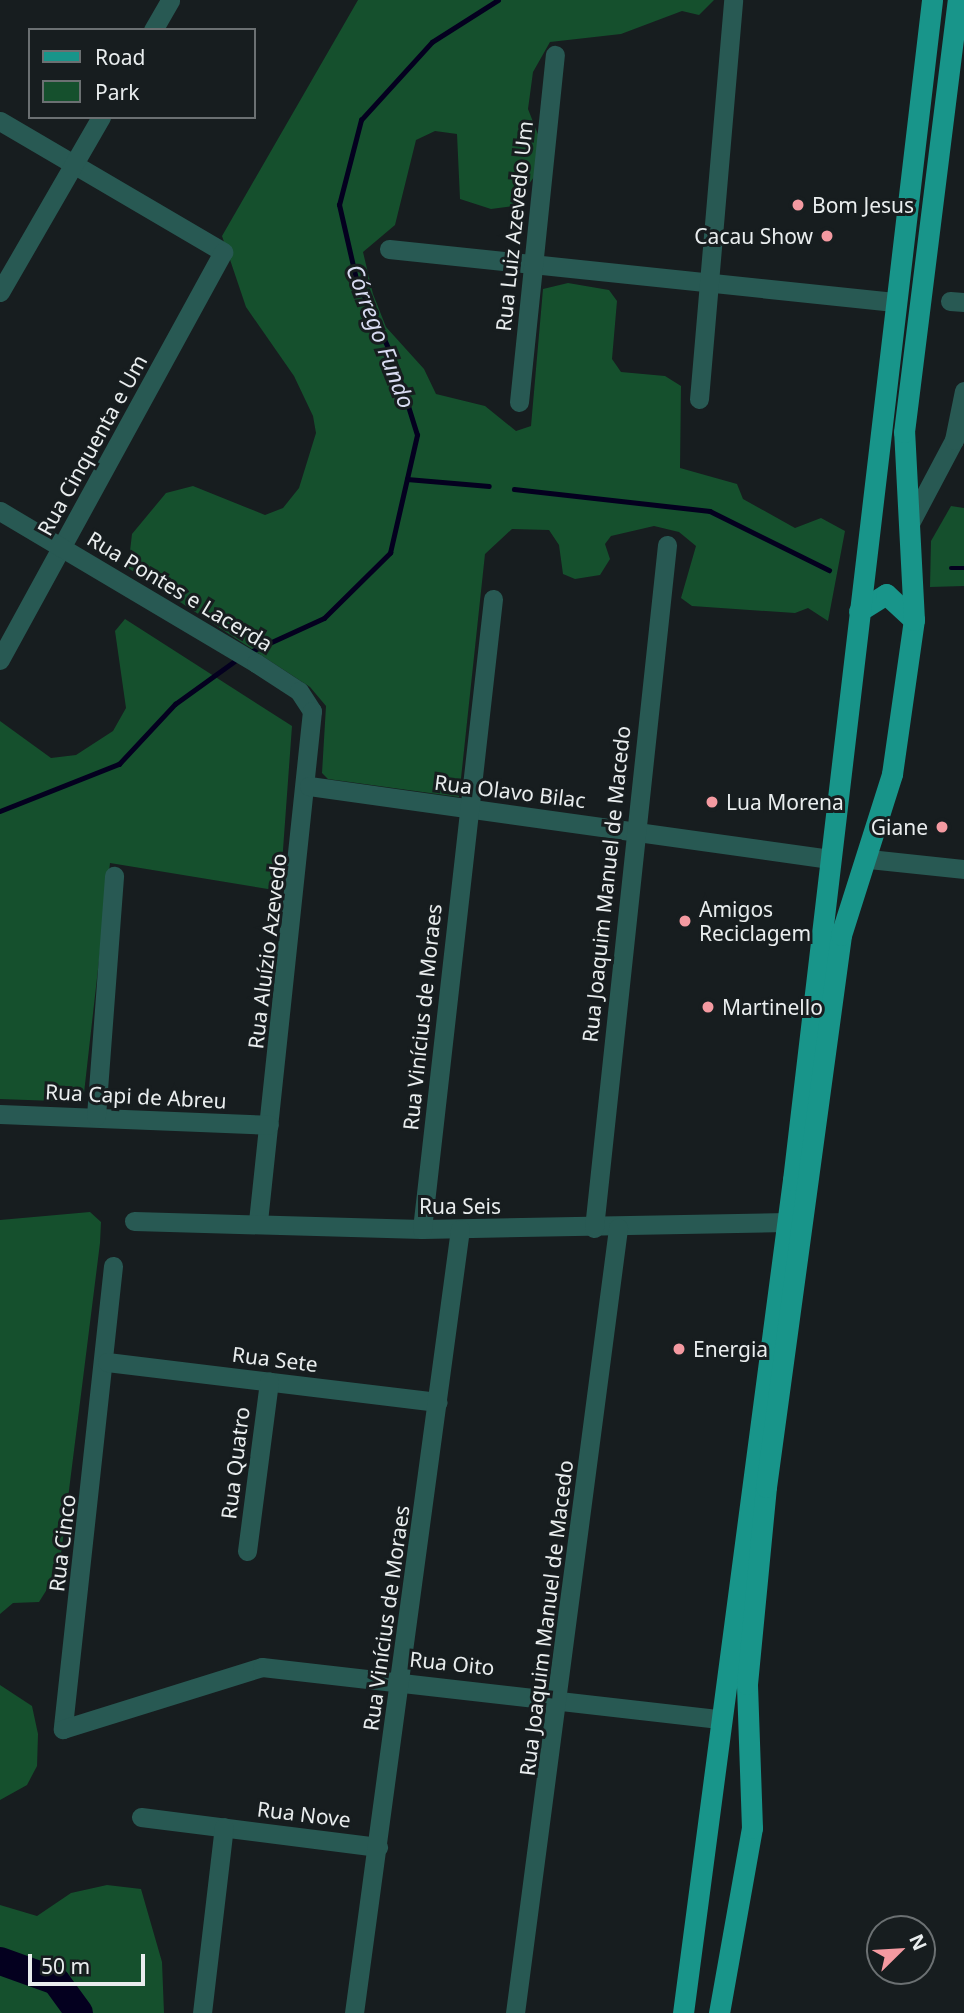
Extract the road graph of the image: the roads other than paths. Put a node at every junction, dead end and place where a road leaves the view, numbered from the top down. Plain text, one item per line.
1 (170, 0) edge
2 (733, 0) edge
3 (932, 0) edge
4 (958, 0) edge
5 (154, 28) edge
6 (555, 55) dead end
7 (101, 119) edge
8 (0, 121) edge
9 (74, 164) junction
10 (389, 249) dead end
11 (533, 266) junction
12 (706, 283) junction
13 (0, 292) edge
14 (894, 302) junction
15 (964, 391) edge
16 (699, 399) dead end
17 (519, 402) dead end
18 (0, 512) edge
19 (909, 525) junction
20 (667, 545) dead end
21 (62, 547) junction
22 (493, 599) dead end
23 (859, 611) junction
24 (914, 620) junction
25 (0, 660) edge
26 (299, 691) joint
27 (309, 786) junction
28 (468, 810) junction
29 (634, 830) junction
30 (830, 859) junction
31 (869, 859) junction
32 (964, 869) edge
33 (114, 876) dead end
34 (0, 1114) edge
35 (96, 1116) junction
36 (269, 1125) junction
37 (134, 1221) dead end
38 (258, 1221) junction
39 (787, 1222) junction
40 (594, 1228) junction
41 (618, 1228) junction
42 (422, 1229) junction
43 (460, 1229) junction
44 (113, 1266) dead end
45 (786, 1284) junction
46 (107, 1362) junction
47 (269, 1381) junction
48 (438, 1402) junction
49 (247, 1551) dead end
50 (400, 1680) junction
51 (560, 1698) junction
52 (718, 1719) junction
53 (64, 1730) joint
54 (141, 1817) dead end
55 (224, 1827) junction
56 (379, 1847) junction
57 (202, 2013) edge
58 (354, 2013) edge
59 (515, 2013) edge
60 (683, 2013) edge
61 (719, 2013) edge

1 - 5 street
2 - 12 street
3 - 14 main road
4 - 19 main road
6 - 11 street, Rua Luiz Azevedo Um
7 - 9 street
8 - 9 street
9 - 13 street
9 - 21 street, Rua Cinquenta e Um
10 - 11 street
11 - 12 street
11 - 17 street, Rua Luiz Azevedo Um
12 - 14 street
12 - 16 street
14 - 23 main road
15 - 19 street
18 - 21 street, Rua Pontes e Lacerda
19 - 24 main road
20 - 29 street, Rua Joaquim Manuel de Macedo
21 - 25 street, Rua Cinquenta e Um
21 - 26 street, Rua Pontes e Lacerda
22 - 28 street
23 - 24 main road
23 - 30 main road
24 - 31 main road
26 - 27 street, Rua Aluízio Azevedo
27 - 28 street, Rua Olavo Bilac
27 - 36 street, Rua Aluízio Azevedo
28 - 29 street, Rua Olavo Bilac
28 - 42 street, Rua Vinícius de Moraes
29 - 30 street, Rua Olavo Bilac
29 - 40 street, Rua Joaquim Manuel de Macedo
30 - 39 main road
31 - 32 street
31 - 45 main road
33 - 35 street
34 - 35 street, Rua Capi de Abreu
35 - 36 street, Rua Capi de Abreu
36 - 38 street, Rua Aluízio Azevedo
37 - 38 street, Rua Seis
38 - 42 street, Rua Seis
39 - 41 street, Rua Seis
39 - 45 main road
40 - 41 street, Rua Seis
40 - 43 street, Rua Seis
41 - 51 street, Rua Joaquim Manuel de Macedo
42 - 43 street, Rua Seis
43 - 48 street, Rua Vinícius de Moraes
44 - 46 street, Rua Cinco
45 - 52 main road
45 - 61 main road
46 - 47 street, Rua Sete
46 - 53 street, Rua Cinco
47 - 48 street, Rua Sete
47 - 49 street, Rua Quatro
48 - 50 street, Rua Vinícius de Moraes
50 - 51 street, Rua Oito
50 - 53 street, Rua Oito
50 - 56 street, Rua Vinícius de Moraes
51 - 52 street, Rua Oito
51 - 59 street, Rua Joaquim Manuel de Macedo
52 - 60 main road
54 - 55 street, Rua Nove
55 - 56 street, Rua Nove
55 - 57 street
56 - 58 street, Rua Vinícius de Moraes

